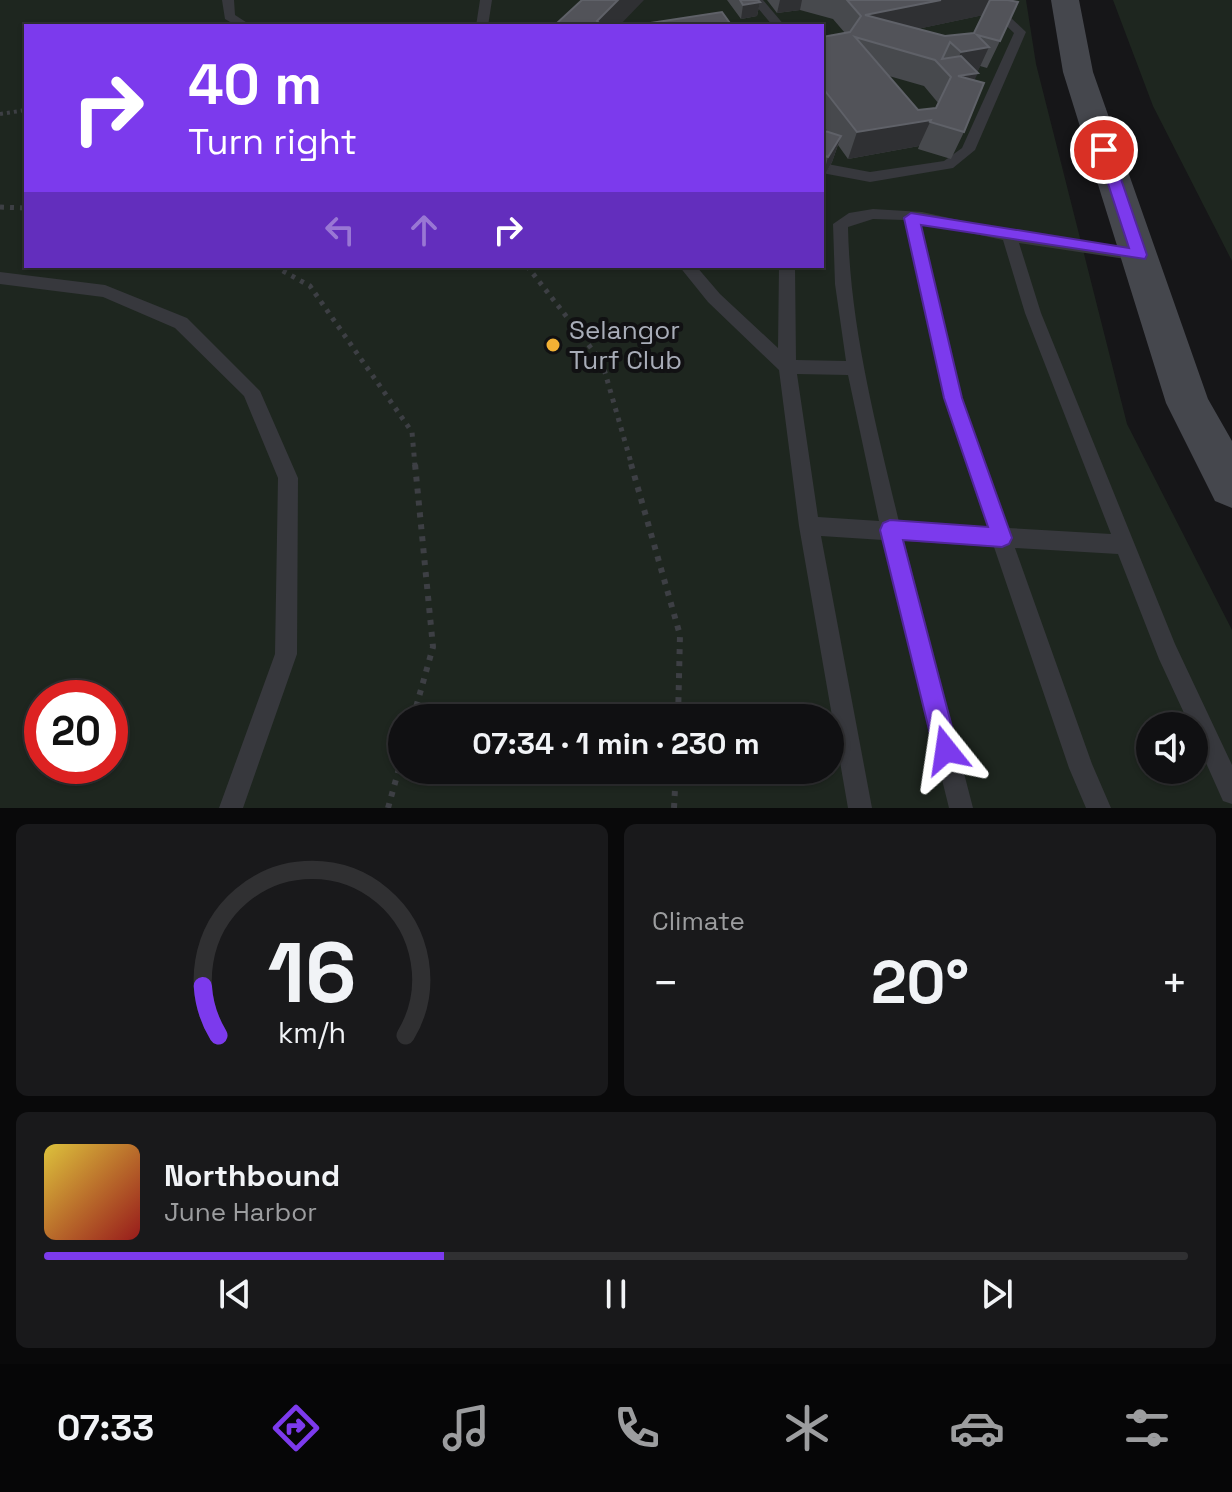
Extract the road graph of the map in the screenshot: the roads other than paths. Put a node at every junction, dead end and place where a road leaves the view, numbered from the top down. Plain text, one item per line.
1 (228, 0) edge
2 (486, 0) edge
3 (757, 0) edge
4 (985, 0) edge
5 (1065, 0) edge
6 (242, 24) edge
7 (482, 24) edge
8 (777, 24) edge
9 (824, 168) edge
10 (911, 218) junction
11 (1009, 236) junction
12 (1139, 255) junction
13 (689, 268) edge
14 (787, 268) edge
15 (0, 278) edge
16 (787, 367) junction
17 (855, 368) junction
18 (1232, 486) edge
19 (809, 526) junction
20 (890, 530) junction
21 (1002, 538) junction
22 (1125, 545) junction
23 (1232, 792) edge
24 (231, 808) edge
25 (860, 808) edge
26 (961, 808) edge
27 (1099, 808) edge

1 - 6 lane
2 - 7 lane
3 - 8 lane
4 - 9 lane
5 - 12 street
10 - 11 lane
10 - 17 lane
10 - 21 lane
11 - 12 lane
11 - 22 lane
12 - 18 street
13 - 16 lane
14 - 16 lane
15 - 24 lane
16 - 17 lane
16 - 19 lane
17 - 20 lane
19 - 20 lane
19 - 25 lane
20 - 21 lane
20 - 26 lane
21 - 22 lane
21 - 27 lane
22 - 23 lane

